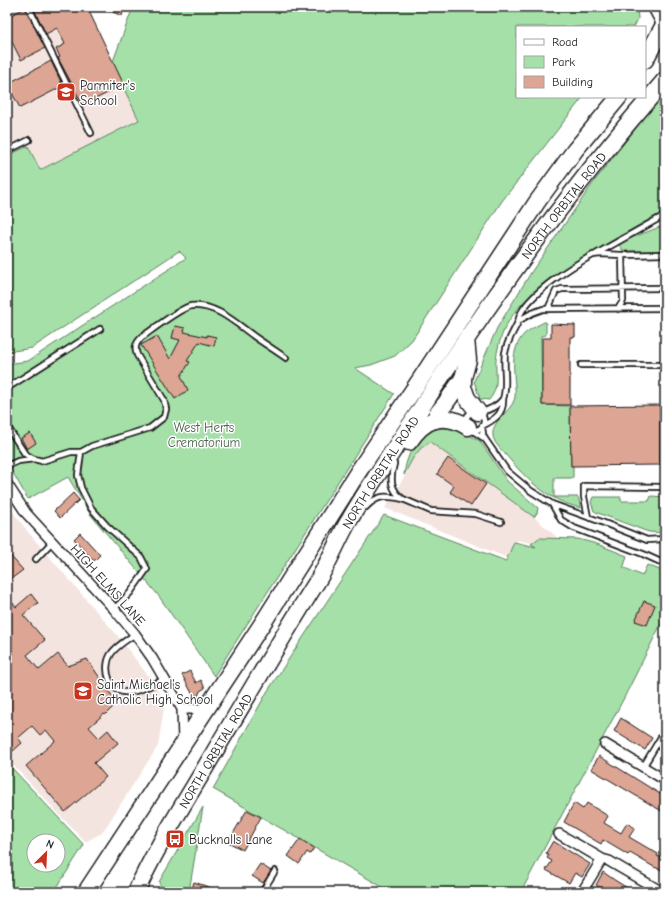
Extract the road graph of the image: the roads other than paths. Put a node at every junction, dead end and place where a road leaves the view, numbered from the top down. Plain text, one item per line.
1 (30, 7) edge
2 (656, 7) edge
3 (665, 23) edge
4 (646, 58) edge
5 (665, 80) edge
6 (618, 98) edge
7 (91, 133) dead end
8 (29, 140) dead end
9 (7, 151) edge
10 (665, 215) edge
11 (665, 254) edge
12 (622, 255) junction
13 (593, 256) junction
14 (665, 288) edge
15 (623, 289) junction
16 (665, 308) edge
17 (548, 309) junction
18 (618, 309) junction
19 (518, 321) junction
20 (100, 329) dead end
21 (466, 339) junction
22 (286, 358) dead end
23 (581, 365) dead end
24 (665, 365) edge
25 (463, 378) junction
26 (7, 388) edge
27 (503, 399) junction
28 (435, 420) junction
29 (475, 424) junction
30 (7, 426) edge
31 (485, 439) junction
32 (81, 452) junction
33 (34, 459) junction
34 (394, 464) junction
35 (7, 466) edge
36 (7, 484) edge
37 (665, 487) edge
38 (403, 499) junction
39 (552, 504) junction
40 (366, 507) junction
41 (588, 518) junction
42 (501, 522) dead end
43 (665, 539) edge
44 (52, 542) junction
45 (36, 559) dead end
46 (329, 562) junction
47 (665, 564) edge
48 (114, 609) junction
49 (134, 634) junction
50 (164, 679) junction
51 (182, 709) junction
52 (206, 710) junction
53 (665, 734) edge
54 (183, 743) junction
55 (605, 744) dead end
56 (643, 767) junction
57 (665, 780) edge
58 (559, 834) dead end
59 (602, 859) junction
60 (275, 871) dead end
61 (86, 892) edge
62 (136, 892) edge
63 (262, 892) edge
64 (582, 892) edge
65 (662, 892) edge

1 - 7 lane
2 - 3 highway
3 - 4 highway
5 - 21 highway, NORTH ORBITAL ROAD
6 - 52 highway, NORTH ORBITAL ROAD
8 - 9 lane
10 - 13 lane
11 - 12 lane
12 - 13 lane
12 - 15 lane
13 - 19 lane
14 - 15 lane
15 - 17 lane
15 - 18 lane
16 - 18 lane
17 - 18 lane
17 - 19 lane
19 - 27 lane
20 - 26 lane
21 - 25 highway
21 - 46 highway, NORTH ORBITAL ROAD
22 - 32 lane
23 - 24 lane
25 - 28 highway
25 - 29 highway
27 - 29 lane
27 - 29 lane
28 - 29 highway
28 - 34 highway
29 - 31 lane
29 - 31 lane
30 - 33 lane
31 - 39 lane
32 - 33 lane
32 - 48 lane
33 - 35 lane
34 - 38 lane
34 - 40 highway
36 - 44 street, HIGH ELMS LANE
37 - 41 lane
38 - 40 lane
38 - 42 lane
39 - 41 lane
39 - 47 lane
40 - 46 highway
41 - 43 lane
44 - 45 lane
44 - 48 street, HIGH ELMS LANE
46 - 62 highway, NORTH ORBITAL ROAD
48 - 49 street, HIGH ELMS LANE
49 - 50 street, HIGH ELMS LANE
49 - 50 lane
50 - 51 street, HIGH ELMS LANE
51 - 52 street
51 - 54 street, HIGH ELMS LANE
52 - 54 highway, NORTH ORBITAL ROAD
53 - 56 lane
54 - 61 highway, NORTH ORBITAL ROAD
55 - 56 street
56 - 57 street
58 - 59 street
59 - 64 street
59 - 65 street
60 - 63 lane

